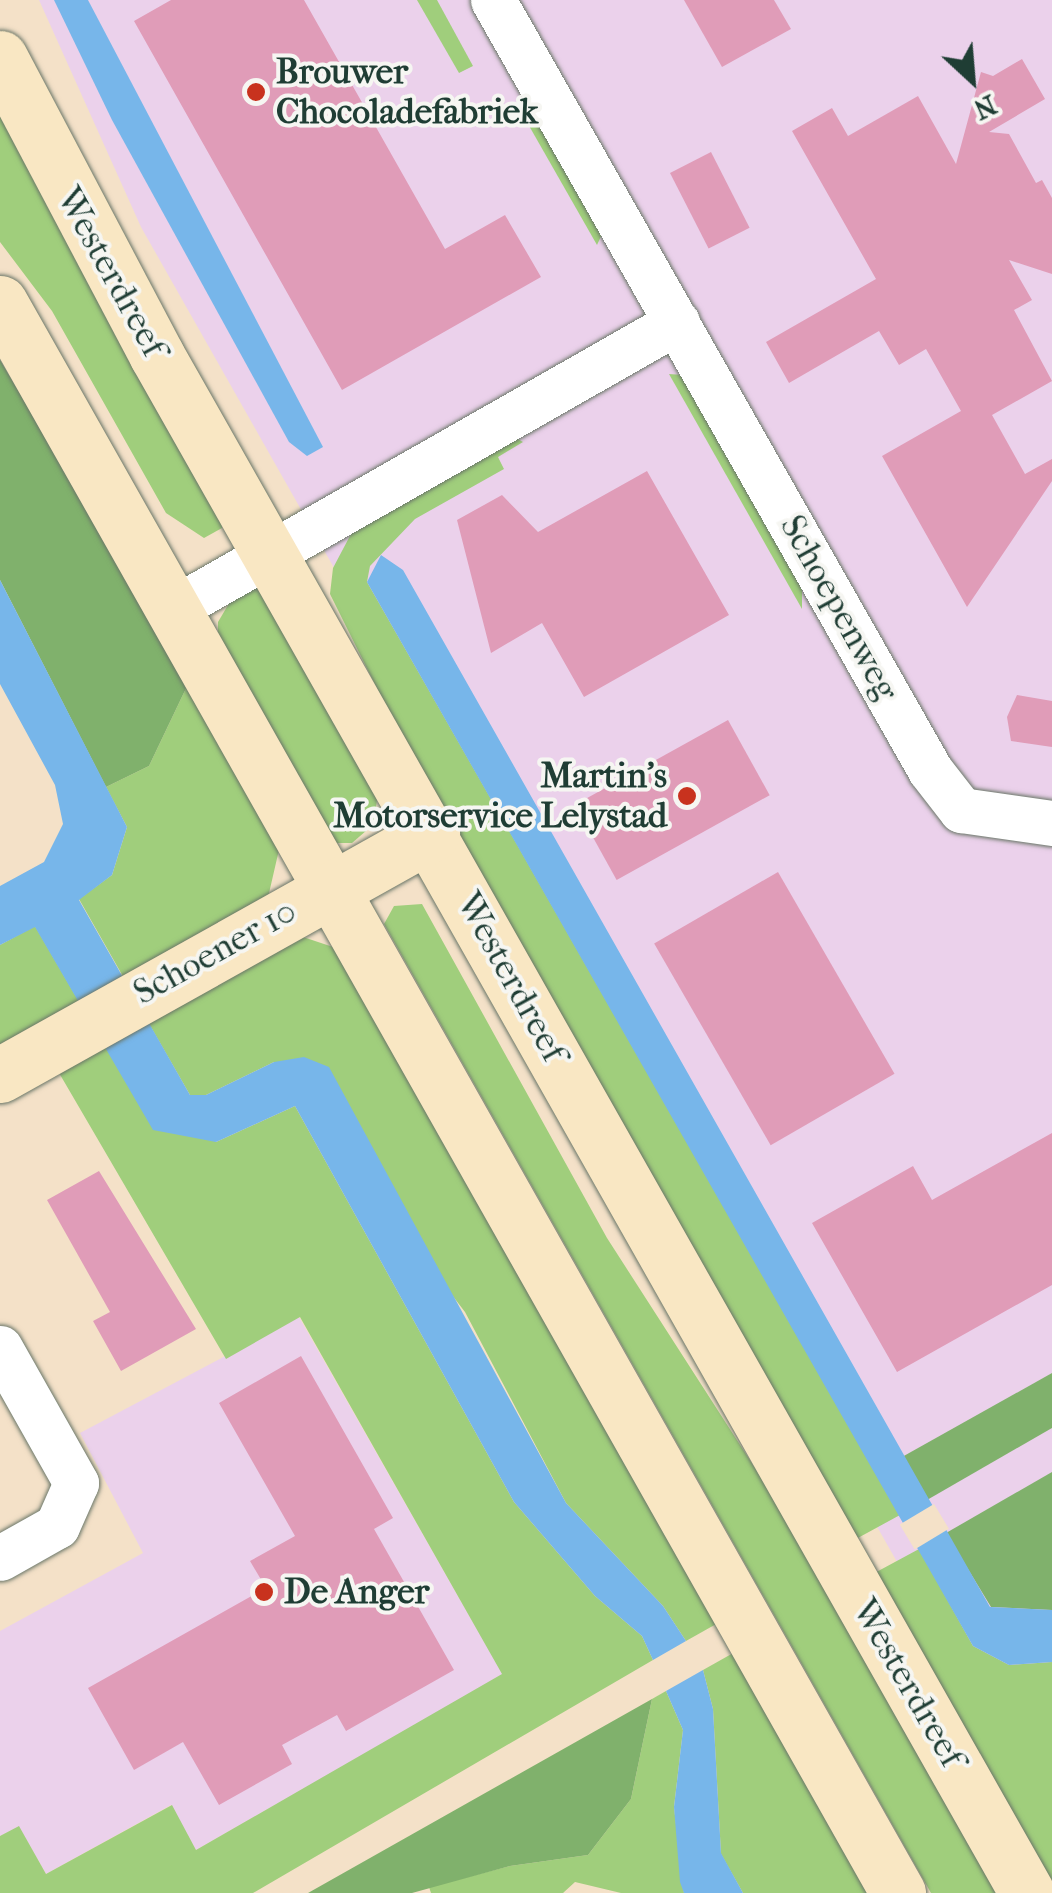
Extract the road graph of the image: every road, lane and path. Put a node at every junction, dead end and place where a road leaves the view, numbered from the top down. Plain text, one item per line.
1 (493, 0) edge
2 (0, 58) edge
3 (0, 303) edge
4 (677, 322) junction
5 (270, 550) junction
6 (173, 610) junction
7 (1052, 823) edge
8 (432, 834) junction
9 (330, 888) junction
10 (0, 1075) edge
11 (0, 1348) edge
12 (0, 1558) edge
13 (898, 1893) edge
14 (1026, 1893) edge

1 - 4 street, Schoepenweg
2 - 5 main road, Westerdreef
3 - 6 main road
4 - 5 street
4 - 7 street, Schoepenweg
5 - 6 street
5 - 8 main road, Westerdreef
6 - 9 main road
8 - 9 main road, Schoener 10
8 - 14 main road, Westerdreef
9 - 10 main road, Schoener 10
9 - 13 main road
11 - 12 street

